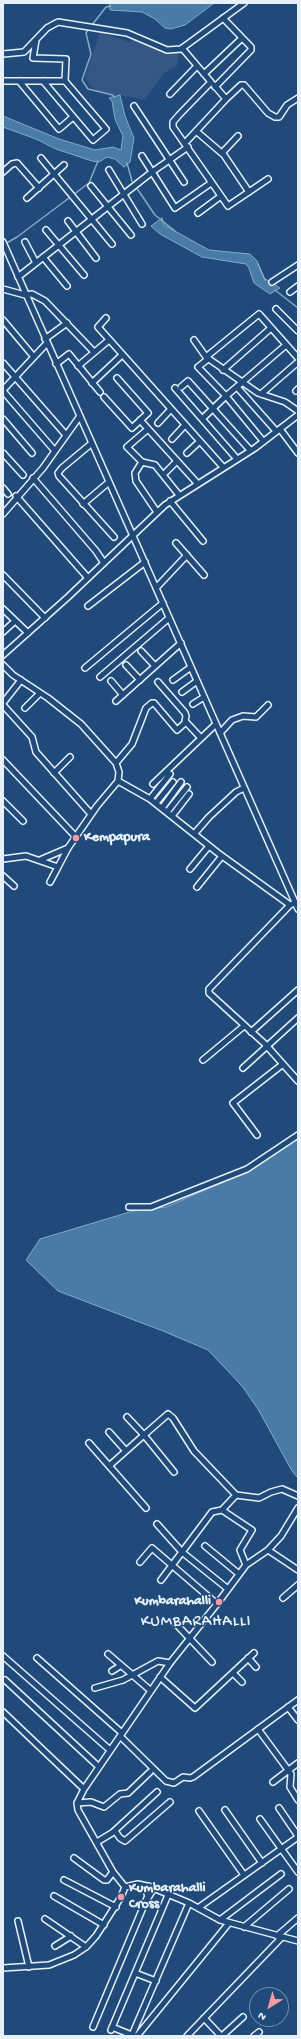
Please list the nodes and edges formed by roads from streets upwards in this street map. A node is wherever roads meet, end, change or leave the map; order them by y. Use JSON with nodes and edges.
{"nodes":[{"id":1,"x":244,"y":3,"type":"edge"},
{"id":2,"x":223,"y":18,"type":"junction"},
{"id":3,"x":242,"y":38,"type":"junction"},
{"id":4,"x":37,"y":39,"type":"junction"},
{"id":5,"x":182,"y":48,"type":"junction"},
{"id":6,"x":3,"y":54,"type":"edge"},
{"id":7,"x":197,"y":66,"type":"junction"},
{"id":8,"x":204,"y":74,"type":"junction"},
{"id":9,"x":3,"y":81,"type":"edge"},
{"id":10,"x":19,"y":81,"type":"junction"},
{"id":11,"x":43,"y":81,"type":"junction"},
{"id":12,"x":65,"y":81,"type":"junction"},
{"id":13,"x":211,"y":82,"type":"junction"},
{"id":14,"x":215,"y":87,"type":"junction"},
{"id":15,"x":170,"y":94,"type":"dead end"},
{"id":16,"x":298,"y":98,"type":"edge"},
{"id":17,"x":226,"y":99,"type":"junction"},
{"id":18,"x":134,"y":106,"type":"dead end"},
{"id":19,"x":73,"y":117,"type":"junction"},
{"id":20,"x":196,"y":131,"type":"junction"},
{"id":21,"x":238,"y":136,"type":"dead end"},
{"id":22,"x":186,"y":145,"type":"junction"},
{"id":23,"x":222,"y":153,"type":"junction"},
{"id":24,"x":142,"y":156,"type":"dead end"},
{"id":25,"x":41,"y":158,"type":"dead end"},
{"id":26,"x":169,"y":160,"type":"junction"},
{"id":27,"x":64,"y":165,"type":"dead end"},
{"id":28,"x":109,"y":170,"type":"dead end"},
{"id":29,"x":3,"y":172,"type":"edge"},
{"id":30,"x":152,"y":172,"type":"junction"},
{"id":31,"x":54,"y":175,"type":"junction"},
{"id":32,"x":268,"y":179,"type":"dead end"},
{"id":33,"x":184,"y":182,"type":"dead end"},
{"id":34,"x":211,"y":183,"type":"junction"},
{"id":35,"x":91,"y":186,"type":"dead end"},
{"id":36,"x":39,"y":188,"type":"junction"},
{"id":37,"x":249,"y":192,"type":"junction"},
{"id":38,"x":124,"y":195,"type":"junction"},
{"id":39,"x":220,"y":196,"type":"junction"},
{"id":40,"x":27,"y":198,"type":"dead end"},
{"id":41,"x":107,"y":206,"type":"junction"},
{"id":42,"x":198,"y":214,"type":"dead end"},
{"id":43,"x":92,"y":219,"type":"junction"},
{"id":44,"x":68,"y":221,"type":"dead end"},
{"id":45,"x":142,"y":224,"type":"dead end"},
{"id":46,"x":46,"y":230,"type":"dead end"},
{"id":47,"x":76,"y":232,"type":"junction"},
{"id":48,"x":131,"y":234,"type":"dead end"},
{"id":49,"x":24,"y":242,"type":"dead end"},
{"id":50,"x":4,"y":244,"type":"edge"},
{"id":51,"x":112,"y":244,"type":"dead end"},
{"id":52,"x":59,"y":245,"type":"junction"},
{"id":53,"x":43,"y":257,"type":"junction"},
{"id":54,"x":96,"y":258,"type":"dead end"},
{"id":55,"x":36,"y":263,"type":"junction"},
{"id":56,"x":298,"y":265,"type":"edge"},
{"id":57,"x":84,"y":275,"type":"dead end"},
{"id":58,"x":18,"y":277,"type":"junction"},
{"id":59,"x":272,"y":282,"type":"dead end"},
{"id":60,"x":67,"y":286,"type":"dead end"},
{"id":61,"x":298,"y":286,"type":"edge"},
{"id":62,"x":3,"y":289,"type":"edge"},
{"id":63,"x":290,"y":292,"type":"dead end"},
{"id":64,"x":25,"y":295,"type":"junction"},
{"id":65,"x":276,"y":309,"type":"dead end"},
{"id":66,"x":106,"y":318,"type":"dead end"},
{"id":67,"x":3,"y":320,"type":"edge"},
{"id":68,"x":67,"y":322,"type":"junction"},
{"id":69,"x":271,"y":328,"type":"junction"},
{"id":70,"x":298,"y":331,"type":"edge"},
{"id":71,"x":109,"y":340,"type":"junction"},
{"id":72,"x":194,"y":340,"type":"dead end"},
{"id":73,"x":46,"y":341,"type":"junction"},
{"id":74,"x":286,"y":345,"type":"junction"},
{"id":75,"x":94,"y":352,"type":"junction"},
{"id":76,"x":122,"y":355,"type":"junction"},
{"id":77,"x":34,"y":357,"type":"junction"},
{"id":78,"x":207,"y":358,"type":"junction"},
{"id":79,"x":298,"y":358,"type":"edge"},
{"id":80,"x":298,"y":362,"type":"edge"},
{"id":81,"x":3,"y":363,"type":"edge"},
{"id":82,"x":56,"y":364,"type":"junction"},
{"id":83,"x":78,"y":366,"type":"junction"},
{"id":84,"x":223,"y":370,"type":"junction"},
{"id":85,"x":16,"y":377,"type":"junction"},
{"id":86,"x":117,"y":378,"type":"dead end"},
{"id":87,"x":92,"y":383,"type":"junction"},
{"id":88,"x":240,"y":385,"type":"junction"},
{"id":89,"x":181,"y":387,"type":"dead end"},
{"id":90,"x":175,"y":388,"type":"dead end"},
{"id":91,"x":3,"y":391,"type":"edge"},
{"id":92,"x":100,"y":392,"type":"dead end"},
{"id":93,"x":261,"y":394,"type":"junction"},
{"id":94,"x":226,"y":396,"type":"junction"},
{"id":95,"x":104,"y":397,"type":"dead end"},
{"id":96,"x":214,"y":408,"type":"junction"},
{"id":97,"x":171,"y":410,"type":"junction"},
{"id":98,"x":298,"y":411,"type":"edge"},
{"id":99,"x":298,"y":415,"type":"edge"},
{"id":100,"x":80,"y":416,"type":"junction"},
{"id":101,"x":3,"y":419,"type":"edge"},
{"id":102,"x":202,"y":419,"type":"junction"},
{"id":103,"x":140,"y":420,"type":"junction"},
{"id":104,"x":158,"y":423,"type":"dead end"},
{"id":105,"x":185,"y":425,"type":"junction"},
{"id":106,"x":148,"y":430,"type":"junction"},
{"id":107,"x":278,"y":430,"type":"junction"},
{"id":108,"x":66,"y":435,"type":"junction"},
{"id":109,"x":172,"y":439,"type":"dead end"},
{"id":110,"x":200,"y":441,"type":"junction"},
{"id":111,"x":263,"y":441,"type":"junction"},
{"id":112,"x":92,"y":443,"type":"junction"},
{"id":113,"x":297,"y":449,"type":"edge"},
{"id":114,"x":250,"y":450,"type":"junction"},
{"id":115,"x":55,"y":451,"type":"junction"},
{"id":116,"x":32,"y":452,"type":"dead end"},
{"id":117,"x":3,"y":453,"type":"edge"},
{"id":118,"x":187,"y":453,"type":"dead end"},
{"id":119,"x":237,"y":459,"type":"junction"},
{"id":120,"x":177,"y":461,"type":"junction"},
{"id":121,"x":142,"y":462,"type":"junction"},
{"id":122,"x":223,"y":467,"type":"junction"},
{"id":123,"x":166,"y":472,"type":"dead end"},
{"id":124,"x":23,"y":475,"type":"dead end"},
{"id":125,"x":33,"y":478,"type":"junction"},
{"id":126,"x":109,"y":482,"type":"junction"},
{"id":127,"x":197,"y":483,"type":"junction"},
{"id":128,"x":3,"y":488,"type":"edge"},
{"id":129,"x":8,"y":494,"type":"dead end"},
{"id":130,"x":179,"y":495,"type":"junction"},
{"id":131,"x":16,"y":496,"type":"junction"},
{"id":132,"x":170,"y":501,"type":"junction"},
{"id":133,"x":83,"y":504,"type":"junction"},
{"id":134,"x":157,"y":512,"type":"junction"},
{"id":135,"x":3,"y":514,"type":"edge"},
{"id":136,"x":132,"y":534,"type":"junction"},
{"id":137,"x":114,"y":537,"type":"dead end"},
{"id":138,"x":203,"y":541,"type":"dead end"},
{"id":139,"x":176,"y":543,"type":"dead end"},
{"id":140,"x":187,"y":555,"type":"junction"},
{"id":141,"x":144,"y":562,"type":"junction"},
{"id":142,"x":104,"y":563,"type":"junction"},
{"id":143,"x":204,"y":575,"type":"dead end"},
{"id":144,"x":3,"y":576,"type":"edge"},
{"id":145,"x":88,"y":578,"type":"junction"},
{"id":146,"x":156,"y":588,"type":"junction"},
{"id":147,"x":163,"y":603,"type":"junction"},
{"id":148,"x":88,"y":606,"type":"dead end"},
{"id":149,"x":3,"y":609,"type":"edge"},
{"id":150,"x":45,"y":618,"type":"junction"},
{"id":151,"x":169,"y":618,"type":"junction"},
{"id":152,"x":15,"y":621,"type":"junction"},
{"id":153,"x":3,"y":632,"type":"edge"},
{"id":154,"x":28,"y":633,"type":"junction"},
{"id":155,"x":181,"y":643,"type":"junction"},
{"id":156,"x":141,"y":651,"type":"dead end"},
{"id":157,"x":3,"y":655,"type":"edge"},
{"id":158,"x":3,"y":665,"type":"edge"},
{"id":159,"x":126,"y":665,"type":"dead end"},
{"id":160,"x":155,"y":666,"type":"junction"},
{"id":161,"x":191,"y":667,"type":"junction"},
{"id":162,"x":85,"y":668,"type":"dead end"},
{"id":163,"x":100,"y":677,"type":"dead end"},
{"id":164,"x":21,"y":680,"type":"junction"},
{"id":165,"x":111,"y":680,"type":"dead end"},
{"id":166,"x":140,"y":680,"type":"junction"},
{"id":167,"x":173,"y":680,"type":"dead end"},
{"id":168,"x":197,"y":681,"type":"junction"},
{"id":169,"x":158,"y":682,"type":"dead end"},
{"id":170,"x":182,"y":692,"type":"dead end"},
{"id":171,"x":40,"y":693,"type":"junction"},
{"id":172,"x":123,"y":695,"type":"junction"},
{"id":173,"x":204,"y":697,"type":"junction"},
{"id":174,"x":116,"y":701,"type":"dead end"},
{"id":175,"x":3,"y":704,"type":"edge"},
{"id":176,"x":193,"y":704,"type":"dead end"},
{"id":177,"x":268,"y":706,"type":"dead end"},
{"id":178,"x":25,"y":708,"type":"dead end"},
{"id":179,"x":186,"y":722,"type":"junction"},
{"id":180,"x":216,"y":724,"type":"junction"},
{"id":181,"x":220,"y":733,"type":"junction"},
{"id":182,"x":201,"y":738,"type":"junction"},
{"id":183,"x":70,"y":757,"type":"dead end"},
{"id":184,"x":3,"y":760,"type":"edge"},
{"id":185,"x":116,"y":763,"type":"junction"},
{"id":186,"x":54,"y":773,"type":"junction"},
{"id":187,"x":170,"y":774,"type":"dead end"},
{"id":188,"x":118,"y":781,"type":"junction"},
{"id":189,"x":173,"y":782,"type":"dead end"},
{"id":190,"x":181,"y":782,"type":"dead end"},
{"id":191,"x":153,"y":784,"type":"dead end"},
{"id":192,"x":187,"y":787,"type":"dead end"},
{"id":193,"x":244,"y":788,"type":"junction"},
{"id":194,"x":189,"y":794,"type":"dead end"},
{"id":195,"x":150,"y":799,"type":"junction"},
{"id":196,"x":3,"y":801,"type":"edge"},
{"id":197,"x":156,"y":803,"type":"junction"},
{"id":198,"x":162,"y":808,"type":"junction"},
{"id":199,"x":91,"y":814,"type":"junction"},
{"id":200,"x":170,"y":814,"type":"junction"},
{"id":201,"x":23,"y":822,"type":"dead end"},
{"id":202,"x":195,"y":833,"type":"junction"},
{"id":203,"x":76,"y":837,"type":"junction"},
{"id":204,"x":209,"y":846,"type":"junction"},
{"id":205,"x":68,"y":848,"type":"junction"},
{"id":206,"x":222,"y":856,"type":"junction"},
{"id":207,"x":3,"y":860,"type":"edge"},
{"id":208,"x":40,"y":860,"type":"junction"},
{"id":209,"x":58,"y":867,"type":"junction"},
{"id":210,"x":190,"y":869,"type":"dead end"},
{"id":211,"x":3,"y":876,"type":"edge"},
{"id":212,"x":50,"y":882,"type":"dead end"},
{"id":213,"x":14,"y":886,"type":"dead end"},
{"id":214,"x":197,"y":887,"type":"dead end"},
{"id":215,"x":295,"y":903,"type":"junction"},
{"id":216,"x":290,"y":905,"type":"junction"},
{"id":217,"x":298,"y":909,"type":"edge"},
{"id":218,"x":298,"y":990,"type":"edge"},
{"id":219,"x":298,"y":1018,"type":"edge"},
{"id":220,"x":244,"y":1026,"type":"junction"},
{"id":221,"x":251,"y":1032,"type":"junction"},
{"id":222,"x":266,"y":1046,"type":"junction"},
{"id":223,"x":203,"y":1060,"type":"dead end"},
{"id":224,"x":283,"y":1064,"type":"junction"},
{"id":225,"x":243,"y":1068,"type":"dead end"},
{"id":226,"x":298,"y":1081,"type":"edge"},
{"id":227,"x":298,"y":1135,"type":"edge"},
{"id":228,"x":257,"y":1136,"type":"dead end"},
{"id":229,"x":129,"y":1207,"type":"dead end"},
{"id":230,"x":127,"y":1417,"type":"dead end"},
{"id":231,"x":109,"y":1432,"type":"dead end"},
{"id":232,"x":144,"y":1435,"type":"junction"},
{"id":233,"x":89,"y":1444,"type":"dead end"},
{"id":234,"x":126,"y":1451,"type":"junction"},
{"id":235,"x":109,"y":1466,"type":"junction"},
{"id":236,"x":174,"y":1472,"type":"dead end"},
{"id":237,"x":236,"y":1495,"type":"junction"},
{"id":238,"x":298,"y":1496,"type":"edge"},
{"id":239,"x":146,"y":1508,"type":"dead end"},
{"id":240,"x":298,"y":1508,"type":"edge"},
{"id":241,"x":222,"y":1510,"type":"junction"},
{"id":242,"x":157,"y":1524,"type":"dead end"},
{"id":243,"x":205,"y":1546,"type":"dead end"},
{"id":244,"x":268,"y":1550,"type":"junction"},
{"id":245,"x":182,"y":1552,"type":"junction"},
{"id":246,"x":140,"y":1562,"type":"dead end"},
{"id":247,"x":246,"y":1565,"type":"junction"},
{"id":248,"x":172,"y":1566,"type":"junction"},
{"id":249,"x":298,"y":1570,"type":"edge"},
{"id":250,"x":239,"y":1574,"type":"junction"},
{"id":251,"x":161,"y":1580,"type":"dead end"},
{"id":252,"x":298,"y":1585,"type":"edge"},
{"id":253,"x":228,"y":1588,"type":"junction"},
{"id":254,"x":283,"y":1598,"type":"dead end"},
{"id":255,"x":217,"y":1604,"type":"junction"},
{"id":256,"x":176,"y":1624,"type":"dead end"},
{"id":257,"x":190,"y":1640,"type":"junction"},
{"id":258,"x":254,"y":1653,"type":"dead end"},
{"id":259,"x":108,"y":1654,"type":"dead end"},
{"id":260,"x":3,"y":1656,"type":"edge"},
{"id":261,"x":37,"y":1658,"type":"dead end"},
{"id":262,"x":248,"y":1658,"type":"junction"},
{"id":263,"x":212,"y":1662,"type":"dead end"},
{"id":264,"x":170,"y":1663,"type":"junction"},
{"id":265,"x":120,"y":1666,"type":"junction"},
{"id":266,"x":256,"y":1667,"type":"dead end"},
{"id":267,"x":112,"y":1671,"type":"dead end"},
{"id":268,"x":233,"y":1673,"type":"junction"},
{"id":269,"x":131,"y":1674,"type":"junction"},
{"id":270,"x":160,"y":1677,"type":"junction"},
{"id":271,"x":5,"y":1680,"type":"dead end"},
{"id":272,"x":242,"y":1682,"type":"dead end"},
{"id":273,"x":95,"y":1688,"type":"dead end"},
{"id":274,"x":150,"y":1690,"type":"junction"},
{"id":275,"x":298,"y":1700,"type":"edge"},
{"id":276,"x":288,"y":1707,"type":"junction"},
{"id":277,"x":3,"y":1712,"type":"edge"},
{"id":278,"x":298,"y":1720,"type":"edge"},
{"id":279,"x":258,"y":1729,"type":"junction"},
{"id":280,"x":121,"y":1735,"type":"junction"},
{"id":281,"x":110,"y":1750,"type":"junction"},
{"id":282,"x":298,"y":1763,"type":"edge"},
{"id":283,"x":99,"y":1767,"type":"junction"},
{"id":284,"x":288,"y":1770,"type":"junction"},
{"id":285,"x":150,"y":1772,"type":"dead end"},
{"id":286,"x":273,"y":1782,"type":"dead end"},
{"id":287,"x":84,"y":1789,"type":"junction"},
{"id":288,"x":157,"y":1792,"type":"dead end"},
{"id":289,"x":298,"y":1800,"type":"edge"},
{"id":290,"x":170,"y":1802,"type":"dead end"},
{"id":291,"x":77,"y":1803,"type":"junction"},
{"id":292,"x":279,"y":1808,"type":"dead end"},
{"id":293,"x":199,"y":1810,"type":"dead end"},
{"id":294,"x":225,"y":1810,"type":"dead end"},
{"id":295,"x":260,"y":1819,"type":"dead end"},
{"id":296,"x":115,"y":1831,"type":"junction"},
{"id":297,"x":298,"y":1837,"type":"edge"},
{"id":298,"x":97,"y":1842,"type":"junction"},
{"id":299,"x":282,"y":1849,"type":"junction"},
{"id":300,"x":74,"y":1858,"type":"dead end"},
{"id":301,"x":262,"y":1863,"type":"junction"},
{"id":302,"x":112,"y":1872,"type":"junction"},
{"id":303,"x":298,"y":1872,"type":"edge"},
{"id":304,"x":281,"y":1874,"type":"dead end"},
{"id":305,"x":244,"y":1875,"type":"junction"},
{"id":306,"x":64,"y":1880,"type":"dead end"},
{"id":307,"x":125,"y":1887,"type":"junction"},
{"id":308,"x":152,"y":1887,"type":"junction"},
{"id":309,"x":289,"y":1889,"type":"dead end"},
{"id":310,"x":168,"y":1895,"type":"junction"},
{"id":311,"x":54,"y":1896,"type":"dead end"},
{"id":312,"x":189,"y":1903,"type":"junction"},
{"id":313,"x":116,"y":1906,"type":"junction"},
{"id":314,"x":198,"y":1908,"type":"junction"},
{"id":315,"x":298,"y":1918,"type":"edge"},
{"id":316,"x":45,"y":1919,"type":"dead end"},
{"id":317,"x":220,"y":1920,"type":"junction"},
{"id":318,"x":18,"y":1921,"type":"dead end"},
{"id":319,"x":229,"y":1922,"type":"junction"},
{"id":320,"x":104,"y":1925,"type":"junction"},
{"id":321,"x":244,"y":1926,"type":"junction"},
{"id":322,"x":71,"y":1936,"type":"junction"},
{"id":323,"x":279,"y":1936,"type":"junction"},
{"id":324,"x":298,"y":1941,"type":"edge"},
{"id":325,"x":55,"y":1946,"type":"dead end"},
{"id":326,"x":86,"y":1946,"type":"junction"},
{"id":327,"x":29,"y":1967,"type":"junction"},
{"id":328,"x":3,"y":1968,"type":"edge"},
{"id":329,"x":135,"y":1973,"type":"junction"},
{"id":330,"x":156,"y":1981,"type":"junction"},
{"id":331,"x":243,"y":2017,"type":"dead end"},
{"id":332,"x":204,"y":2018,"type":"junction"},
{"id":333,"x":93,"y":2027,"type":"dead end"},
{"id":334,"x":259,"y":2032,"type":"dead end"},
{"id":335,"x":134,"y":2036,"type":"edge"},
{"id":336,"x":187,"y":2036,"type":"edge"},
{"id":337,"x":222,"y":2036,"type":"edge"},
{"id":338,"x":254,"y":2036,"type":"edge"}],
"edges":[{"from":1,"to":2,"type":"street"},
{"from":2,"to":3,"type":"street"},
{"from":2,"to":5,"type":"street"},
{"from":3,"to":8,"type":"street"},
{"from":3,"to":14,"type":"street"},
{"from":4,"to":5,"type":"street"},
{"from":4,"to":6,"type":"street"},
{"from":4,"to":12,"type":"street"},
{"from":5,"to":7,"type":"street"},
{"from":7,"to":8,"type":"street"},
{"from":7,"to":15,"type":"street"},
{"from":8,"to":13,"type":"street"},
{"from":9,"to":10,"type":"street"},
{"from":10,"to":11,"type":"street"},
{"from":10,"to":19,"type":"street"},
{"from":11,"to":12,"type":"street"},
{"from":11,"to":19,"type":"street"},
{"from":12,"to":19,"type":"street"},
{"from":13,"to":14,"type":"street"},
{"from":13,"to":22,"type":"street"},
{"from":14,"to":17,"type":"street"},
{"from":16,"to":17,"type":"street"},
{"from":17,"to":20,"type":"street"},
{"from":18,"to":26,"type":"street"},
{"from":20,"to":22,"type":"street"},
{"from":20,"to":23,"type":"street"},
{"from":21,"to":23,"type":"street"},
{"from":22,"to":26,"type":"street"},
{"from":22,"to":34,"type":"street"},
{"from":23,"to":37,"type":"street"},
{"from":24,"to":30,"type":"street"},
{"from":25,"to":31,"type":"street"},
{"from":26,"to":30,"type":"street"},
{"from":26,"to":33,"type":"street"},
{"from":27,"to":31,"type":"street"},
{"from":28,"to":38,"type":"street"},
{"from":29,"to":36,"type":"street"},
{"from":30,"to":34,"type":"street"},
{"from":30,"to":38,"type":"street"},
{"from":31,"to":36,"type":"street"},
{"from":31,"to":43,"type":"street"},
{"from":32,"to":37,"type":"street"},
{"from":34,"to":39,"type":"street"},
{"from":35,"to":41,"type":"street"},
{"from":36,"to":40,"type":"street"},
{"from":37,"to":39,"type":"street"},
{"from":38,"to":41,"type":"street"},
{"from":38,"to":45,"type":"street"},
{"from":39,"to":42,"type":"street"},
{"from":41,"to":43,"type":"street"},
{"from":41,"to":48,"type":"street"},
{"from":43,"to":47,"type":"street"},
{"from":43,"to":51,"type":"street"},
{"from":44,"to":47,"type":"street"},
{"from":46,"to":52,"type":"street"},
{"from":47,"to":52,"type":"street"},
{"from":47,"to":54,"type":"street"},
{"from":49,"to":55,"type":"street"},
{"from":50,"to":58,"type":"street"},
{"from":52,"to":53,"type":"street"},
{"from":52,"to":57,"type":"street"},
{"from":53,"to":55,"type":"street"},
{"from":53,"to":60,"type":"street"},
{"from":55,"to":58,"type":"street"},
{"from":56,"to":59,"type":"street"},
{"from":58,"to":64,"type":"street"},
{"from":61,"to":63,"type":"street"},
{"from":62,"to":64,"type":"street"},
{"from":64,"to":68,"type":"street"},
{"from":64,"to":73,"type":"street"},
{"from":65,"to":70,"type":"street"},
{"from":66,"to":71,"type":"street"},
{"from":67,"to":77,"type":"street"},
{"from":68,"to":73,"type":"street"},
{"from":68,"to":75,"type":"street"},
{"from":69,"to":74,"type":"street"},
{"from":69,"to":78,"type":"street"},
{"from":69,"to":84,"type":"street"},
{"from":71,"to":75,"type":"street"},
{"from":71,"to":76,"type":"street"},
{"from":72,"to":78,"type":"street"},
{"from":73,"to":77,"type":"street"},
{"from":73,"to":82,"type":"street"},
{"from":74,"to":79,"type":"street"},
{"from":74,"to":88,"type":"street"},
{"from":75,"to":83,"type":"street"},
{"from":76,"to":87,"type":"street"},
{"from":76,"to":97,"type":"street"},
{"from":77,"to":85,"type":"street"},
{"from":78,"to":84,"type":"street"},
{"from":78,"to":94,"type":"street"},
{"from":80,"to":93,"type":"street"},
{"from":81,"to":85,"type":"street"},
{"from":82,"to":83,"type":"street"},
{"from":82,"to":100,"type":"street"},
{"from":83,"to":87,"type":"street"},
{"from":84,"to":88,"type":"street"},
{"from":85,"to":91,"type":"street"},
{"from":85,"to":108,"type":"street"},
{"from":86,"to":103,"type":"street"},
{"from":87,"to":92,"type":"street"},
{"from":88,"to":93,"type":"street"},
{"from":88,"to":94,"type":"street"},
{"from":88,"to":107,"type":"street"},
{"from":89,"to":96,"type":"street"},
{"from":90,"to":102,"type":"street"},
{"from":91,"to":115,"type":"street"},
{"from":93,"to":98,"type":"street"},
{"from":94,"to":96,"type":"street"},
{"from":94,"to":111,"type":"street"},
{"from":95,"to":103,"type":"street"},
{"from":96,"to":102,"type":"street"},
{"from":96,"to":114,"type":"street"},
{"from":97,"to":104,"type":"street"},
{"from":97,"to":105,"type":"street"},
{"from":99,"to":107,"type":"street"},
{"from":100,"to":108,"type":"street"},
{"from":100,"to":112,"type":"street"},
{"from":101,"to":116,"type":"street"},
{"from":102,"to":119,"type":"street"},
{"from":103,"to":106,"type":"street"},
{"from":105,"to":109,"type":"street"},
{"from":105,"to":110,"type":"street"},
{"from":106,"to":120,"type":"street"},
{"from":106,"to":121,"type":"street"},
{"from":107,"to":111,"type":"street"},
{"from":107,"to":113,"type":"street"},
{"from":108,"to":115,"type":"street"},
{"from":110,"to":118,"type":"street"},
{"from":110,"to":122,"type":"street"},
{"from":111,"to":114,"type":"street"},
{"from":112,"to":126,"type":"street"},
{"from":112,"to":133,"type":"street"},
{"from":114,"to":119,"type":"street"},
{"from":115,"to":125,"type":"street"},
{"from":117,"to":124,"type":"street"},
{"from":119,"to":122,"type":"street"},
{"from":120,"to":123,"type":"street"},
{"from":120,"to":127,"type":"street"},
{"from":121,"to":130,"type":"street"},
{"from":121,"to":134,"type":"street"},
{"from":122,"to":127,"type":"street"},
{"from":125,"to":131,"type":"street"},
{"from":125,"to":142,"type":"street"},
{"from":126,"to":133,"type":"street"},
{"from":126,"to":136,"type":"street"},
{"from":127,"to":130,"type":"street"},
{"from":128,"to":129,"type":"street"},
{"from":130,"to":132,"type":"street"},
{"from":131,"to":135,"type":"street"},
{"from":131,"to":145,"type":"street"},
{"from":132,"to":134,"type":"street"},
{"from":132,"to":138,"type":"street"},
{"from":133,"to":137,"type":"street"},
{"from":134,"to":136,"type":"street"},
{"from":136,"to":141,"type":"street"},
{"from":136,"to":142,"type":"street"},
{"from":139,"to":140,"type":"street"},
{"from":140,"to":143,"type":"street"},
{"from":140,"to":146,"type":"street"},
{"from":141,"to":146,"type":"street"},
{"from":141,"to":148,"type":"street"},
{"from":142,"to":145,"type":"street"},
{"from":144,"to":150,"type":"street"},
{"from":145,"to":150,"type":"street"},
{"from":146,"to":147,"type":"street"},
{"from":147,"to":151,"type":"street"},
{"from":147,"to":162,"type":"street"},
{"from":149,"to":152,"type":"street"},
{"from":150,"to":154,"type":"street"},
{"from":151,"to":155,"type":"street"},
{"from":151,"to":163,"type":"street"},
{"from":152,"to":153,"type":"street"},
{"from":152,"to":154,"type":"street"},
{"from":154,"to":157,"type":"street"},
{"from":155,"to":160,"type":"street"},
{"from":155,"to":161,"type":"street"},
{"from":156,"to":160,"type":"street"},
{"from":158,"to":164,"type":"street"},
{"from":159,"to":166,"type":"street"},
{"from":160,"to":166,"type":"street"},
{"from":161,"to":167,"type":"street"},
{"from":161,"to":168,"type":"street"},
{"from":164,"to":171,"type":"street"},
{"from":164,"to":175,"type":"street"},
{"from":165,"to":172,"type":"street"},
{"from":166,"to":172,"type":"street"},
{"from":168,"to":170,"type":"street"},
{"from":168,"to":173,"type":"street"},
{"from":169,"to":179,"type":"street"},
{"from":171,"to":178,"type":"street"},
{"from":171,"to":185,"type":"street"},
{"from":172,"to":174,"type":"street"},
{"from":173,"to":176,"type":"street"},
{"from":173,"to":180,"type":"street"},
{"from":175,"to":186,"type":"street"},
{"from":177,"to":181,"type":"street"},
{"from":179,"to":182,"type":"street"},
{"from":179,"to":185,"type":"street"},
{"from":180,"to":181,"type":"street"},
{"from":180,"to":182,"type":"street"},
{"from":181,"to":193,"type":"street"},
{"from":182,"to":191,"type":"street"},
{"from":183,"to":186,"type":"street"},
{"from":184,"to":203,"type":"street"},
{"from":185,"to":188,"type":"street"},
{"from":186,"to":199,"type":"street"},
{"from":187,"to":195,"type":"street"},
{"from":188,"to":195,"type":"street"},
{"from":188,"to":199,"type":"street"},
{"from":189,"to":197,"type":"street"},
{"from":190,"to":198,"type":"street"},
{"from":192,"to":200,"type":"street"},
{"from":193,"to":202,"type":"street"},
{"from":193,"to":215,"type":"street"},
{"from":194,"to":200,"type":"street"},
{"from":195,"to":197,"type":"street"},
{"from":196,"to":201,"type":"street"},
{"from":197,"to":198,"type":"street"},
{"from":198,"to":200,"type":"street"},
{"from":199,"to":203,"type":"street"},
{"from":200,"to":202,"type":"street"},
{"from":202,"to":204,"type":"street"},
{"from":203,"to":205,"type":"street"},
{"from":204,"to":206,"type":"street"},
{"from":204,"to":210,"type":"street"},
{"from":205,"to":208,"type":"street"},
{"from":205,"to":209,"type":"street"},
{"from":206,"to":214,"type":"street"},
{"from":206,"to":216,"type":"street"},
{"from":207,"to":208,"type":"street"},
{"from":208,"to":209,"type":"street"},
{"from":209,"to":212,"type":"street"},
{"from":211,"to":213,"type":"street"},
{"from":215,"to":216,"type":"street"},
{"from":215,"to":217,"type":"street"},
{"from":216,"to":220,"type":"street"},
{"from":218,"to":221,"type":"street"},
{"from":219,"to":222,"type":"street"},
{"from":220,"to":221,"type":"street"},
{"from":220,"to":223,"type":"street"},
{"from":221,"to":222,"type":"street"},
{"from":222,"to":224,"type":"street"},
{"from":222,"to":225,"type":"street"},
{"from":224,"to":226,"type":"street"},
{"from":224,"to":228,"type":"street"},
{"from":227,"to":229,"type":"street"},
{"from":230,"to":232,"type":"street"},
{"from":231,"to":234,"type":"street"},
{"from":232,"to":234,"type":"street"},
{"from":232,"to":236,"type":"street"},
{"from":232,"to":237,"type":"street"},
{"from":233,"to":235,"type":"street"},
{"from":234,"to":235,"type":"street"},
{"from":235,"to":239,"type":"street"},
{"from":237,"to":238,"type":"street"},
{"from":237,"to":241,"type":"street"},
{"from":240,"to":244,"type":"street"},
{"from":241,"to":245,"type":"street"},
{"from":241,"to":247,"type":"street"},
{"from":242,"to":245,"type":"street"},
{"from":243,"to":250,"type":"street"},
{"from":244,"to":247,"type":"street"},
{"from":244,"to":249,"type":"street"},
{"from":245,"to":248,"type":"street"},
{"from":245,"to":253,"type":"street"},
{"from":246,"to":248,"type":"street"},
{"from":247,"to":250,"type":"street"},
{"from":248,"to":251,"type":"street"},
{"from":248,"to":255,"type":"street"},
{"from":250,"to":253,"type":"street"},
{"from":252,"to":254,"type":"street"},
{"from":253,"to":255,"type":"street"},
{"from":255,"to":257,"type":"street"},
{"from":256,"to":257,"type":"street"},
{"from":257,"to":263,"type":"street"},
{"from":257,"to":264,"type":"street"},
{"from":258,"to":262,"type":"street"},
{"from":259,"to":265,"type":"street"},
{"from":260,"to":281,"type":"street"},
{"from":261,"to":280,"type":"street"},
{"from":262,"to":266,"type":"street"},
{"from":262,"to":268,"type":"street"},
{"from":264,"to":269,"type":"street"},
{"from":264,"to":270,"type":"street"},
{"from":265,"to":267,"type":"street"},
{"from":265,"to":269,"type":"street"},
{"from":268,"to":270,"type":"street"},
{"from":268,"to":272,"type":"street"},
{"from":269,"to":273,"type":"street"},
{"from":269,"to":274,"type":"street"},
{"from":270,"to":274,"type":"street"},
{"from":271,"to":283,"type":"street"},
{"from":274,"to":280,"type":"street"},
{"from":275,"to":276,"type":"street"},
{"from":276,"to":278,"type":"street"},
{"from":276,"to":279,"type":"street"},
{"from":277,"to":287,"type":"street"},
{"from":279,"to":280,"type":"street"},
{"from":279,"to":284,"type":"street"},
{"from":280,"to":281,"type":"street"},
{"from":281,"to":283,"type":"street"},
{"from":282,"to":284,"type":"street"},
{"from":283,"to":287,"type":"street"},
{"from":284,"to":286,"type":"street"},
{"from":284,"to":289,"type":"street"},
{"from":285,"to":291,"type":"street"},
{"from":287,"to":291,"type":"street"},
{"from":288,"to":296,"type":"street"},
{"from":290,"to":296,"type":"street"},
{"from":291,"to":298,"type":"street"},
{"from":292,"to":297,"type":"street"},
{"from":293,"to":305,"type":"street"},
{"from":294,"to":301,"type":"street"},
{"from":295,"to":299,"type":"street"},
{"from":296,"to":298,"type":"street"},
{"from":297,"to":299,"type":"street"},
{"from":298,"to":302,"type":"street"},
{"from":299,"to":301,"type":"street"},
{"from":299,"to":303,"type":"street"},
{"from":300,"to":302,"type":"street"},
{"from":301,"to":305,"type":"street"},
{"from":302,"to":307,"type":"street"},
{"from":304,"to":317,"type":"street"},
{"from":305,"to":314,"type":"street"},
{"from":306,"to":313,"type":"street"},
{"from":307,"to":308,"type":"street"},
{"from":307,"to":313,"type":"street"},
{"from":308,"to":310,"type":"street"},
{"from":308,"to":333,"type":"street"},
{"from":309,"to":321,"type":"street"},
{"from":310,"to":312,"type":"street"},
{"from":310,"to":329,"type":"street"},
{"from":311,"to":320,"type":"street"},
{"from":312,"to":314,"type":"street"},
{"from":312,"to":330,"type":"street"},
{"from":313,"to":320,"type":"street"},
{"from":314,"to":317,"type":"street"},
{"from":315,"to":323,"type":"street"},
{"from":316,"to":322,"type":"street"},
{"from":317,"to":319,"type":"street"},
{"from":318,"to":327,"type":"street"},
{"from":319,"to":321,"type":"street"},
{"from":319,"to":335,"type":"street"},
{"from":320,"to":326,"type":"street"},
{"from":321,"to":323,"type":"street"},
{"from":322,"to":325,"type":"street"},
{"from":322,"to":326,"type":"street"},
{"from":323,"to":324,"type":"street"},
{"from":323,"to":332,"type":"street"},
{"from":326,"to":327,"type":"street"},
{"from":327,"to":328,"type":"street"},
{"from":329,"to":330,"type":"street"},
{"from":329,"to":335,"type":"street"},
{"from":330,"to":335,"type":"street"},
{"from":331,"to":337,"type":"street"},
{"from":332,"to":336,"type":"street"},
{"from":332,"to":337,"type":"street"},
{"from":334,"to":338,"type":"street"}]}
